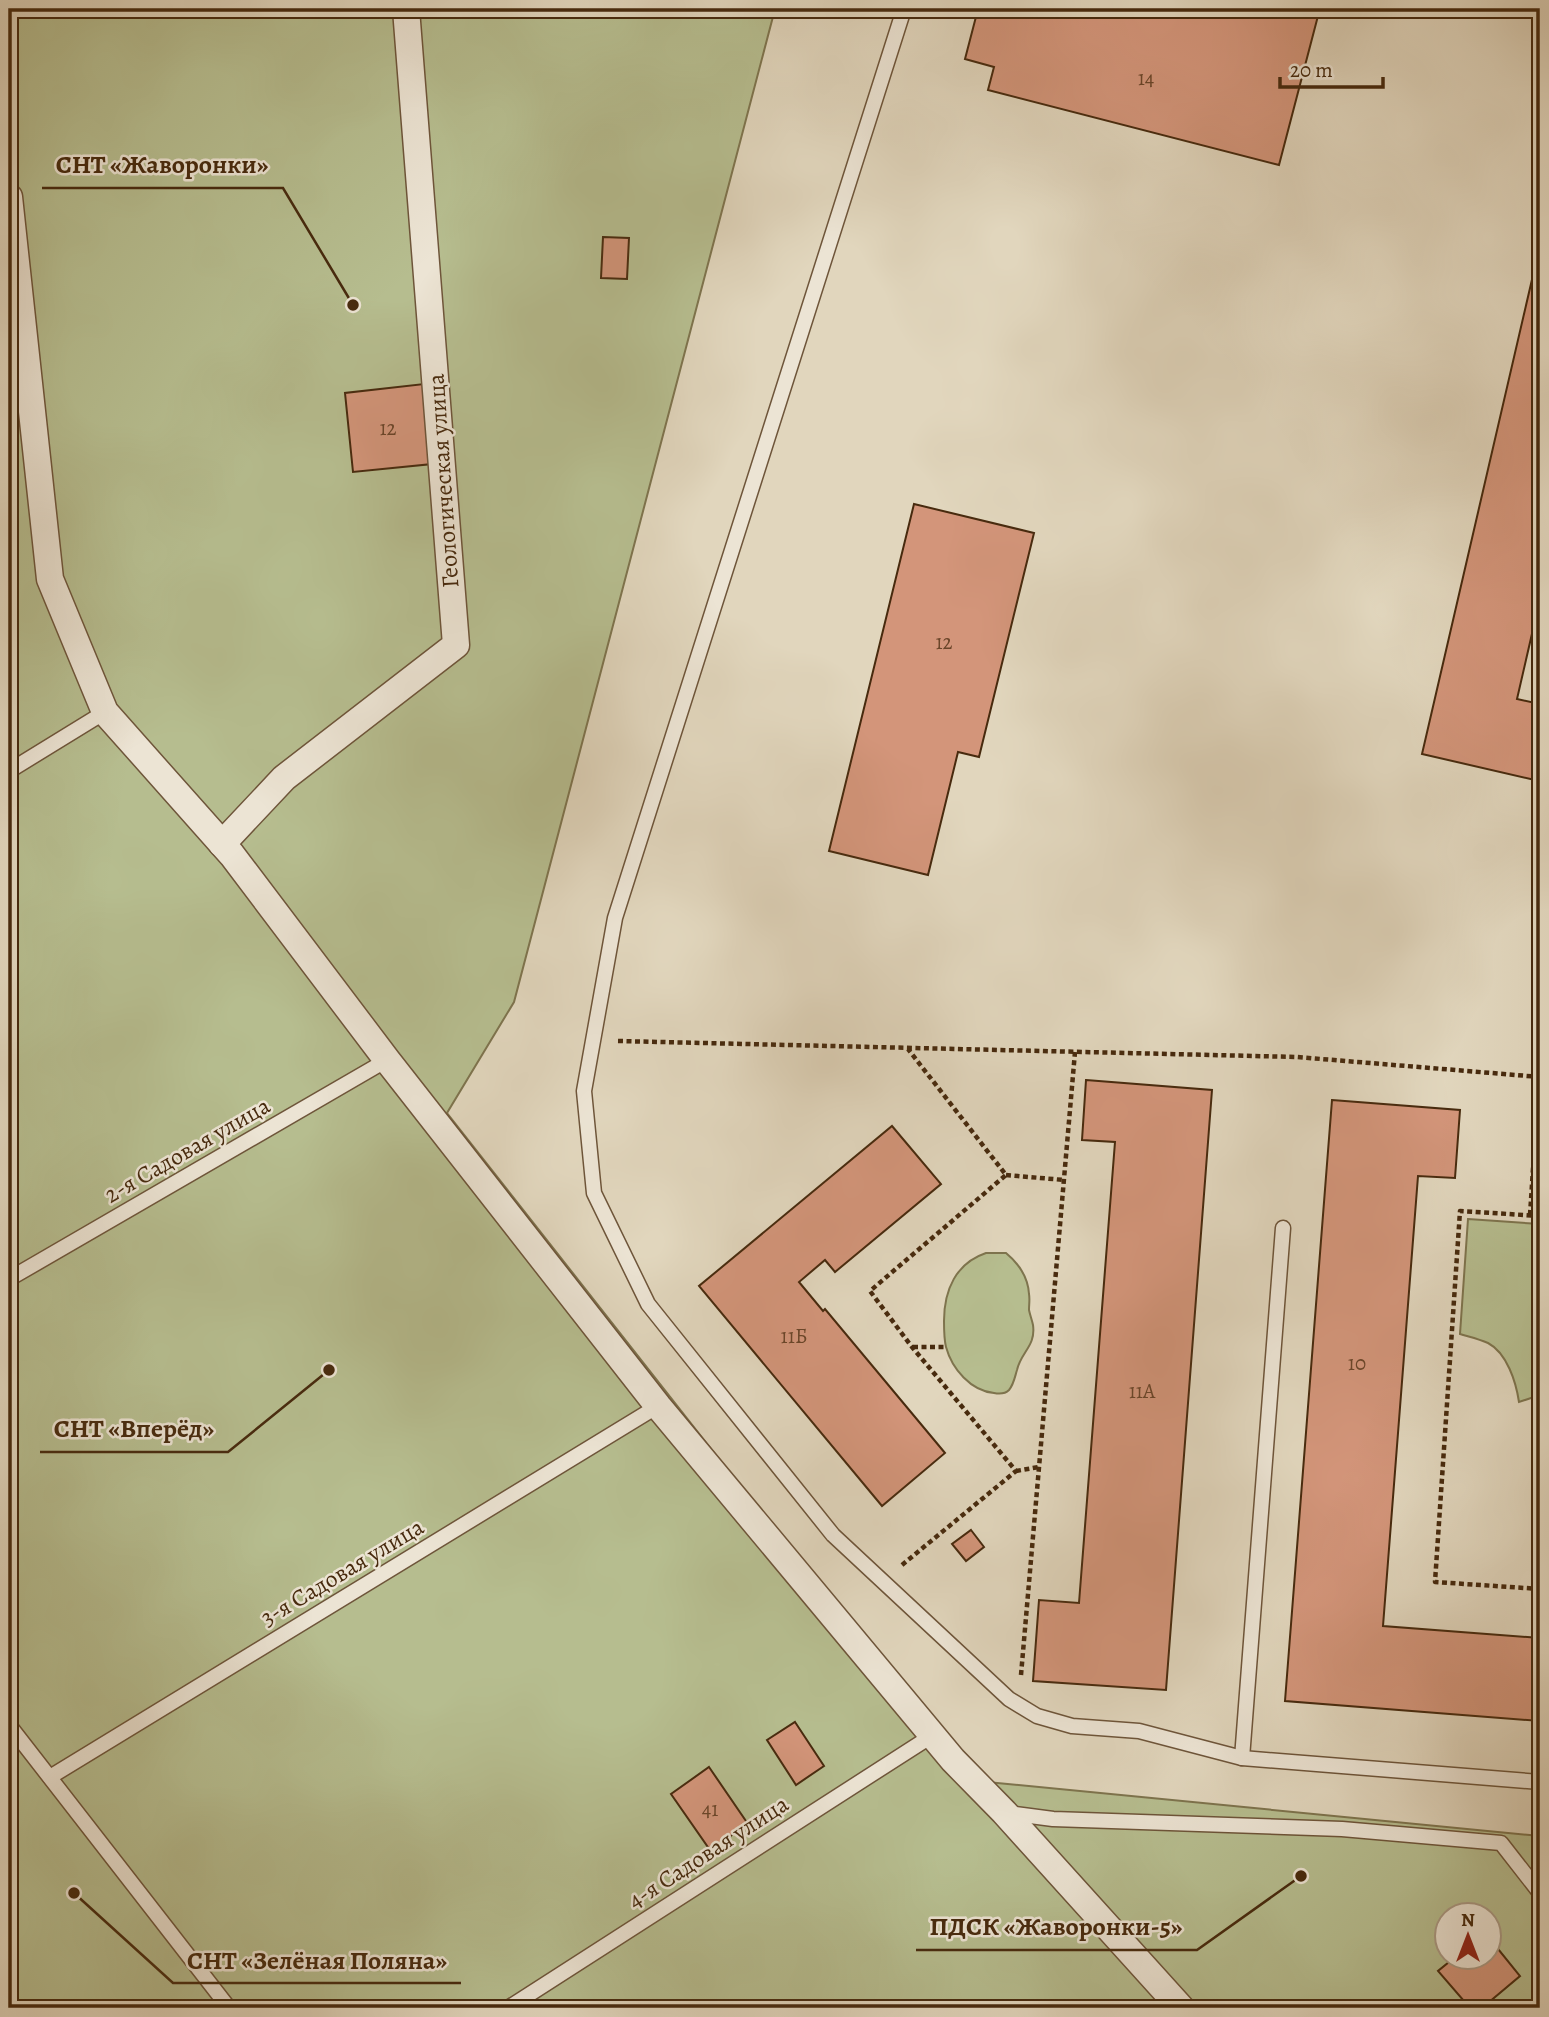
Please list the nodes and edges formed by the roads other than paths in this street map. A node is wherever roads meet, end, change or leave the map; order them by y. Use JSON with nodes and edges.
{"nodes":[{"id":1,"x":407,"y":9,"type":"edge"},
{"id":2,"x":904,"y":9,"type":"edge"},
{"id":3,"x":9,"y":197,"type":"edge"},
{"id":4,"x":105,"y":712,"type":"junction"},
{"id":5,"x":9,"y":771,"type":"edge"},
{"id":6,"x":222,"y":844,"type":"junction"},
{"id":7,"x":387,"y":1060,"type":"junction"},
{"id":8,"x":1283,"y":1228,"type":"dead end"},
{"id":9,"x":9,"y":1279,"type":"edge"},
{"id":10,"x":658,"y":1406,"type":"junction"},
{"id":11,"x":9,"y":1725,"type":"edge"},
{"id":12,"x":933,"y":1735,"type":"junction"},
{"id":13,"x":1242,"y":1758,"type":"junction"},
{"id":14,"x":51,"y":1777,"type":"junction"},
{"id":15,"x":1540,"y":1782,"type":"edge"},
{"id":16,"x":1004,"y":1812,"type":"junction"},
{"id":17,"x":1540,"y":1893,"type":"edge"},
{"id":18,"x":229,"y":2008,"type":"edge"},
{"id":19,"x":508,"y":2008,"type":"edge"},
{"id":20,"x":1181,"y":2008,"type":"edge"}],
"edges":[{"from":1,"to":6,"type":"street","name":"Геологическая улица"},
{"from":2,"to":13,"type":"lane"},
{"from":3,"to":4,"type":"street"},
{"from":4,"to":5,"type":"lane"},
{"from":4,"to":6,"type":"street"},
{"from":6,"to":7,"type":"street"},
{"from":7,"to":9,"type":"lane","name":"2-я Садовая улица"},
{"from":7,"to":10,"type":"street"},
{"from":8,"to":13,"type":"lane"},
{"from":10,"to":12,"type":"street"},
{"from":10,"to":14,"type":"lane","name":"3-я Садовая улица"},
{"from":11,"to":14,"type":"lane"},
{"from":12,"to":16,"type":"street"},
{"from":12,"to":19,"type":"lane","name":"4-я Садовая улица"},
{"from":13,"to":15,"type":"lane"},
{"from":14,"to":18,"type":"lane"},
{"from":16,"to":17,"type":"lane"},
{"from":16,"to":20,"type":"street"}]}
